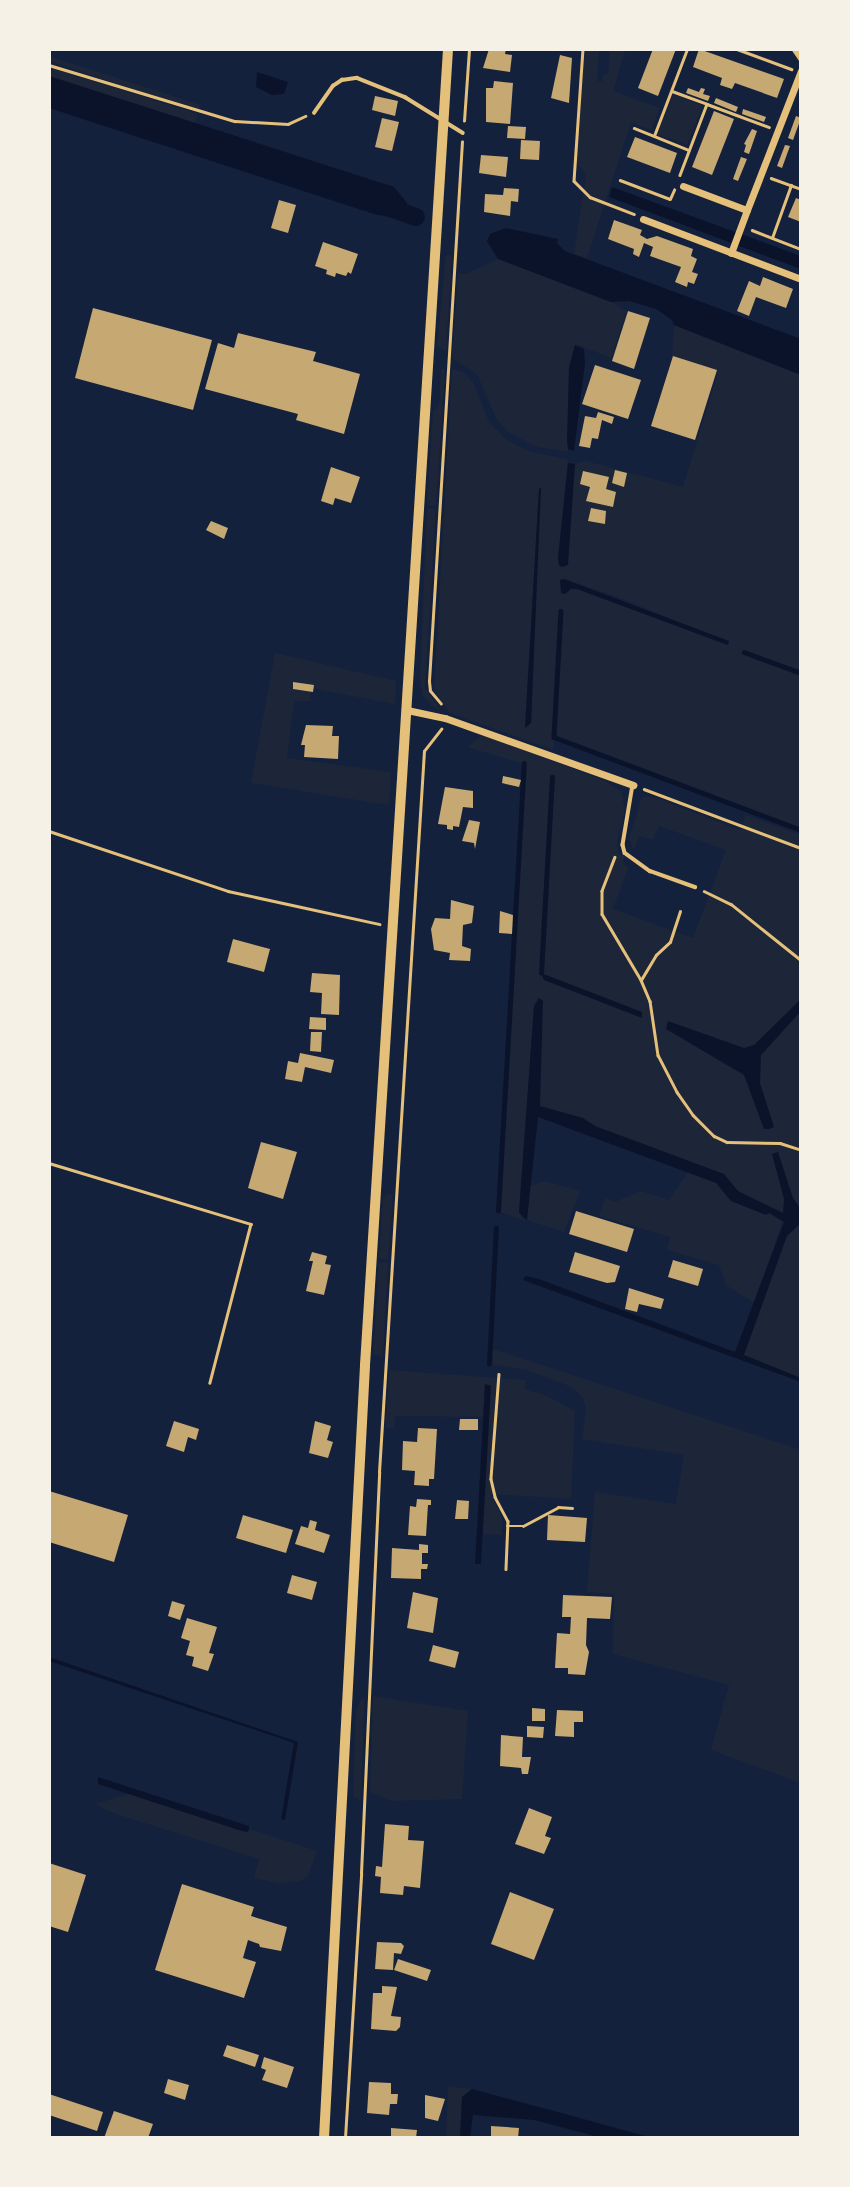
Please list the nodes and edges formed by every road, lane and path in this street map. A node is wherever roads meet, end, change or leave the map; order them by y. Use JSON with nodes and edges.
{"nodes":[{"id":1,"x":448,"y":49,"type":"edge"},
{"id":2,"x":469,"y":49,"type":"edge"},
{"id":3,"x":583,"y":49,"type":"edge"},
{"id":4,"x":687,"y":49,"type":"edge"},
{"id":5,"x":737,"y":49,"type":"edge"},
{"id":6,"x":795,"y":49,"type":"edge"},
{"id":7,"x":801,"y":58,"type":"edge"},
{"id":8,"x":49,"y":65,"type":"edge"},
{"id":9,"x":801,"y":72,"type":"edge"},
{"id":10,"x":672,"y":91,"type":"junction"},
{"id":11,"x":707,"y":104,"type":"junction"},
{"id":12,"x":314,"y":113,"type":"joint"},
{"id":13,"x":443,"y":123,"type":"junction"},
{"id":14,"x":634,"y":128,"type":"dead end"},
{"id":15,"x":778,"y":131,"type":"junction"},
{"id":16,"x":463,"y":134,"type":"junction"},
{"id":17,"x":654,"y":136,"type":"junction"},
{"id":18,"x":689,"y":150,"type":"junction"},
{"id":19,"x":762,"y":174,"type":"junction"},
{"id":20,"x":620,"y":180,"type":"dead end"},
{"id":21,"x":680,"y":185,"type":"junction"},
{"id":22,"x":791,"y":185,"type":"junction"},
{"id":23,"x":801,"y":189,"type":"edge"},
{"id":24,"x":747,"y":211,"type":"junction"},
{"id":25,"x":643,"y":219,"type":"joint"},
{"id":26,"x":740,"y":228,"type":"junction"},
{"id":27,"x":772,"y":238,"type":"junction"},
{"id":28,"x":732,"y":249,"type":"junction"},
{"id":29,"x":801,"y":249,"type":"edge"},
{"id":30,"x":801,"y":279,"type":"edge"},
{"id":31,"x":407,"y":710,"type":"junction"},
{"id":32,"x":445,"y":718,"type":"junction"},
{"id":33,"x":633,"y":785,"type":"junction"},
{"id":34,"x":49,"y":831,"type":"edge"},
{"id":35,"x":623,"y":845,"type":"junction"},
{"id":36,"x":801,"y":848,"type":"edge"},
{"id":37,"x":695,"y":887,"type":"joint"},
{"id":38,"x":680,"y":912,"type":"dead end"},
{"id":39,"x":392,"y":926,"type":"junction"},
{"id":40,"x":801,"y":960,"type":"edge"},
{"id":41,"x":641,"y":980,"type":"junction"},
{"id":42,"x":801,"y":1150,"type":"edge"},
{"id":43,"x":49,"y":1163,"type":"edge"},
{"id":44,"x":499,"y":1374,"type":"dead end"},
{"id":45,"x":210,"y":1383,"type":"dead end"},
{"id":46,"x":572,"y":1508,"type":"dead end"},
{"id":47,"x":507,"y":1526,"type":"junction"},
{"id":48,"x":506,"y":1569,"type":"dead end"},
{"id":49,"x":324,"y":2138,"type":"edge"},
{"id":50,"x":345,"y":2138,"type":"edge"}],
"edges":[{"from":1,"to":13,"type":"main road"},
{"from":2,"to":16,"type":"path"},
{"from":3,"to":25,"type":"path"},
{"from":4,"to":10,"type":"path"},
{"from":5,"to":9,"type":"path"},
{"from":6,"to":7,"type":"street"},
{"from":8,"to":12,"type":"path"},
{"from":9,"to":15,"type":"street"},
{"from":10,"to":11,"type":"path"},
{"from":10,"to":17,"type":"path"},
{"from":11,"to":15,"type":"path"},
{"from":11,"to":18,"type":"path"},
{"from":12,"to":13,"type":"lane"},
{"from":13,"to":16,"type":"lane"},
{"from":13,"to":31,"type":"main road"},
{"from":14,"to":17,"type":"path"},
{"from":15,"to":19,"type":"street"},
{"from":16,"to":32,"type":"path"},
{"from":17,"to":18,"type":"path"},
{"from":18,"to":21,"type":"path"},
{"from":19,"to":22,"type":"path"},
{"from":19,"to":24,"type":"street"},
{"from":20,"to":21,"type":"path"},
{"from":21,"to":24,"type":"street"},
{"from":22,"to":23,"type":"path"},
{"from":22,"to":27,"type":"path"},
{"from":24,"to":26,"type":"street"},
{"from":25,"to":28,"type":"street"},
{"from":26,"to":27,"type":"path"},
{"from":26,"to":28,"type":"street"},
{"from":27,"to":29,"type":"path"},
{"from":28,"to":30,"type":"street"},
{"from":31,"to":32,"type":"street"},
{"from":31,"to":39,"type":"main road"},
{"from":32,"to":33,"type":"street"},
{"from":32,"to":50,"type":"path"},
{"from":33,"to":35,"type":"lane"},
{"from":33,"to":36,"type":"path"},
{"from":34,"to":39,"type":"path"},
{"from":35,"to":37,"type":"lane"},
{"from":35,"to":41,"type":"path"},
{"from":37,"to":40,"type":"path"},
{"from":38,"to":41,"type":"path"},
{"from":39,"to":49,"type":"main road"},
{"from":41,"to":42,"type":"path"},
{"from":43,"to":45,"type":"path"},
{"from":44,"to":47,"type":"path"},
{"from":46,"to":47,"type":"path"},
{"from":47,"to":48,"type":"path"}]}
